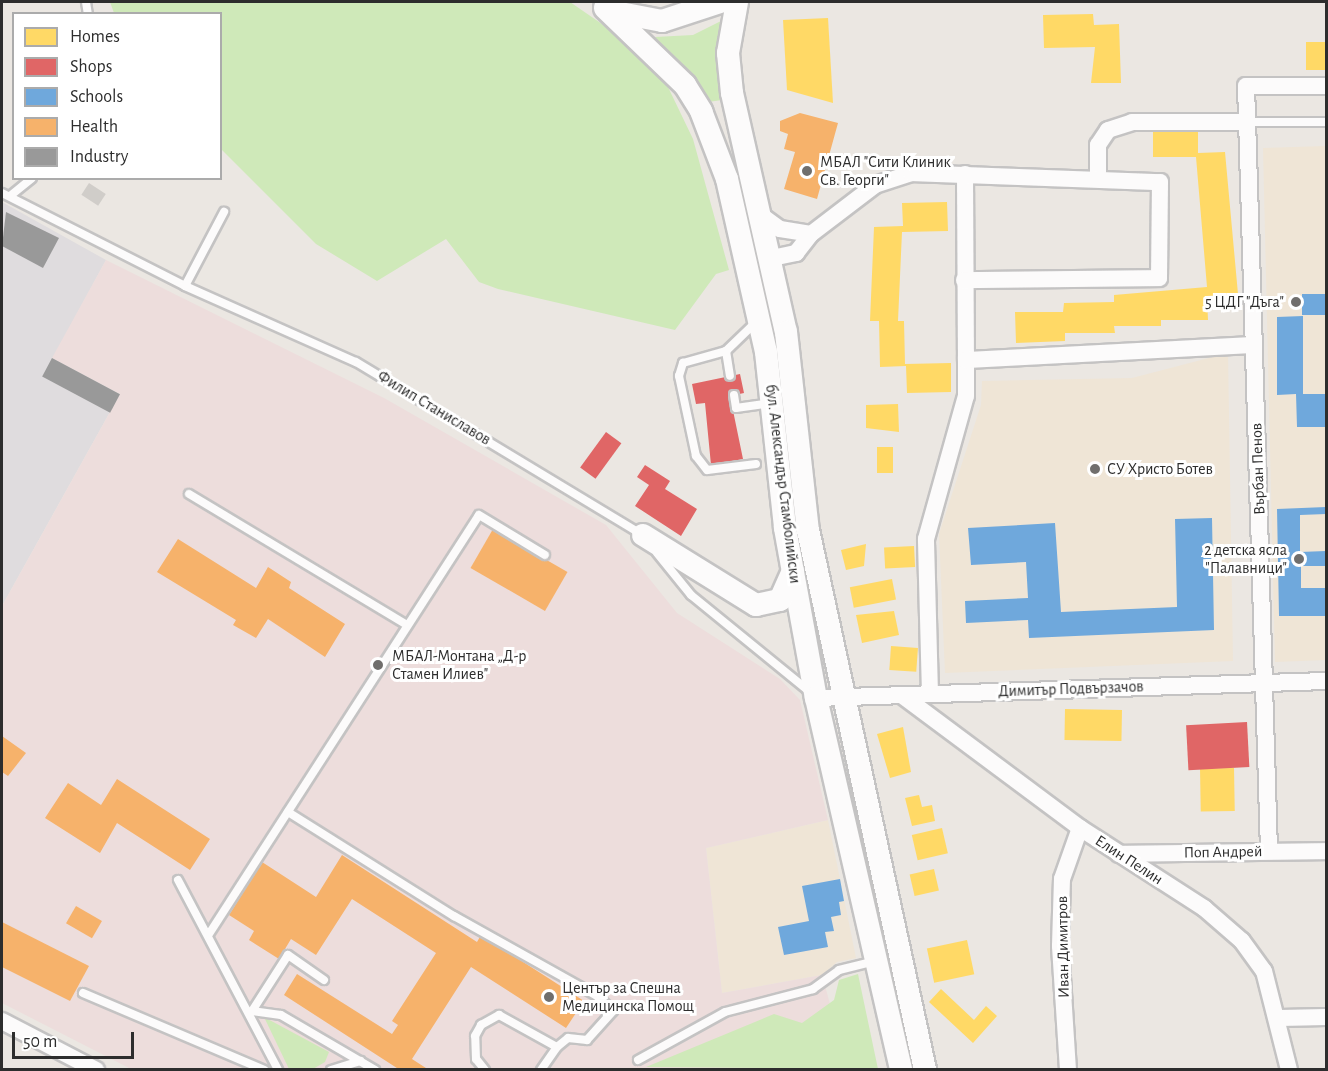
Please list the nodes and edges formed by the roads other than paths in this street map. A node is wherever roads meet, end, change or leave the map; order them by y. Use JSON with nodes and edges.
{"nodes":[{"id":1,"x":720,"y":2,"type":"edge"},
{"id":2,"x":737,"y":2,"type":"edge"},
{"id":3,"x":600,"y":5,"type":"edge"},
{"id":4,"x":1326,"y":86,"type":"edge"},
{"id":5,"x":1247,"y":122,"type":"junction"},
{"id":6,"x":1326,"y":122,"type":"edge"},
{"id":7,"x":965,"y":174,"type":"junction"},
{"id":8,"x":1098,"y":178,"type":"junction"},
{"id":9,"x":727,"y":179,"type":"junction"},
{"id":10,"x":29,"y":180,"type":"edge"},
{"id":11,"x":6,"y":195,"type":"edge"},
{"id":12,"x":224,"y":213,"type":"dead end"},
{"id":13,"x":762,"y":216,"type":"junction"},
{"id":14,"x":811,"y":234,"type":"junction"},
{"id":15,"x":772,"y":258,"type":"junction"},
{"id":16,"x":964,"y":279,"type":"junction"},
{"id":17,"x":185,"y":286,"type":"junction"},
{"id":18,"x":759,"y":319,"type":"junction"},
{"id":19,"x":1254,"y":345,"type":"junction"},
{"id":20,"x":726,"y":351,"type":"junction"},
{"id":21,"x":966,"y":360,"type":"junction"},
{"id":22,"x":730,"y":376,"type":"dead end"},
{"id":23,"x":734,"y":395,"type":"dead end"},
{"id":24,"x":786,"y":401,"type":"junction"},
{"id":25,"x":756,"y":464,"type":"dead end"},
{"id":26,"x":189,"y":494,"type":"dead end"},
{"id":27,"x":643,"y":535,"type":"junction"},
{"id":28,"x":546,"y":555,"type":"dead end"},
{"id":29,"x":793,"y":571,"type":"junction"},
{"id":30,"x":407,"y":625,"type":"junction"},
{"id":31,"x":1326,"y":681,"type":"edge"},
{"id":32,"x":1264,"y":683,"type":"junction"},
{"id":33,"x":930,"y":694,"type":"junction"},
{"id":34,"x":903,"y":696,"type":"junction"},
{"id":35,"x":816,"y":698,"type":"junction"},
{"id":36,"x":842,"y":699,"type":"junction"},
{"id":37,"x":288,"y":812,"type":"junction"},
{"id":38,"x":1080,"y":828,"type":"junction"},
{"id":39,"x":1326,"y":850,"type":"edge"},
{"id":40,"x":1269,"y":851,"type":"junction"},
{"id":41,"x":1119,"y":854,"type":"junction"},
{"id":42,"x":178,"y":880,"type":"dead end"},
{"id":43,"x":209,"y":934,"type":"junction"},
{"id":44,"x":877,"y":961,"type":"junction"},
{"id":45,"x":324,"y":980,"type":"dead end"},
{"id":46,"x":83,"y":993,"type":"dead end"},
{"id":47,"x":252,"y":1011,"type":"junction"},
{"id":48,"x":1326,"y":1017,"type":"edge"},
{"id":49,"x":1280,"y":1018,"type":"junction"},
{"id":50,"x":2,"y":1021,"type":"edge"},
{"id":51,"x":557,"y":1047,"type":"junction"},
{"id":52,"x":638,"y":1060,"type":"dead end"},
{"id":53,"x":361,"y":1061,"type":"junction"},
{"id":54,"x":96,"y":1070,"type":"edge"},
{"id":55,"x":264,"y":1070,"type":"edge"},
{"id":56,"x":278,"y":1070,"type":"edge"},
{"id":57,"x":331,"y":1070,"type":"edge"},
{"id":58,"x":375,"y":1070,"type":"edge"},
{"id":59,"x":485,"y":1070,"type":"edge"},
{"id":60,"x":541,"y":1070,"type":"edge"},
{"id":61,"x":901,"y":1070,"type":"edge"},
{"id":62,"x":925,"y":1070,"type":"edge"},
{"id":63,"x":1068,"y":1070,"type":"edge"},
{"id":64,"x":1289,"y":1070,"type":"edge"}],
"edges":[{"from":1,"to":3,"type":"main road"},
{"from":2,"to":13,"type":"main road","name":"бул. Александър Стамболийски"},
{"from":3,"to":9,"type":"main road","name":"бул. Александър Стамболийски"},
{"from":4,"to":5,"type":"street","name":"Върбан Пенов"},
{"from":5,"to":6,"type":"lane"},
{"from":5,"to":8,"type":"street"},
{"from":5,"to":19,"type":"street","name":"Върбан Пенов"},
{"from":7,"to":8,"type":"street"},
{"from":7,"to":14,"type":"street"},
{"from":7,"to":16,"type":"street"},
{"from":8,"to":16,"type":"street"},
{"from":9,"to":15,"type":"main road"},
{"from":9,"to":18,"type":"main road","name":"бул. Александър Стамболийски"},
{"from":10,"to":11,"type":"lane"},
{"from":11,"to":17,"type":"lane","name":"Филип Станиславов"},
{"from":12,"to":17,"type":"lane"},
{"from":13,"to":14,"type":"street"},
{"from":13,"to":15,"type":"main road","name":"бул. Александър Стамболийски"},
{"from":14,"to":15,"type":"street"},
{"from":15,"to":24,"type":"main road","name":"бул. Александър Стамболийски"},
{"from":16,"to":21,"type":"street"},
{"from":17,"to":27,"type":"lane","name":"Филип Станиславов"},
{"from":18,"to":20,"type":"lane"},
{"from":18,"to":24,"type":"main road","name":"бул. Александър Стамболийски"},
{"from":19,"to":21,"type":"street"},
{"from":19,"to":32,"type":"street","name":"Върбан Пенов"},
{"from":20,"to":22,"type":"lane"},
{"from":20,"to":25,"type":"lane"},
{"from":21,"to":33,"type":"street"},
{"from":23,"to":24,"type":"lane"},
{"from":24,"to":29,"type":"main road","name":"бул. Александър Стамболийски"},
{"from":24,"to":36,"type":"main road","name":"бул. Александър Стамболийски"},
{"from":26,"to":30,"type":"lane"},
{"from":27,"to":29,"type":"main road"},
{"from":27,"to":35,"type":"lane","name":"Филип Станиславов"},
{"from":28,"to":30,"type":"lane"},
{"from":29,"to":35,"type":"main road","name":"бул. Александър Стамболийски"},
{"from":30,"to":37,"type":"lane"},
{"from":31,"to":32,"type":"street","name":"Димитър Подвързачов"},
{"from":32,"to":33,"type":"street","name":"Димитър Подвързачов"},
{"from":32,"to":40,"type":"street","name":"Върбан Пенов"},
{"from":33,"to":34,"type":"street","name":"Димитър Подвързачов"},
{"from":34,"to":36,"type":"street","name":"Димитър Подвързачов"},
{"from":34,"to":38,"type":"street","name":"Елин Пелин"},
{"from":35,"to":36,"type":"street","name":"Димитър Подвързачов"},
{"from":35,"to":44,"type":"main road","name":"бул. Александър Стамболийски"},
{"from":36,"to":62,"type":"main road","name":"бул. Александър Стамболийски"},
{"from":37,"to":43,"type":"lane"},
{"from":37,"to":51,"type":"lane"},
{"from":38,"to":41,"type":"street","name":"Елин Пелин"},
{"from":38,"to":63,"type":"street","name":"Иван Димитров"},
{"from":39,"to":40,"type":"street","name":"Поп Андрей"},
{"from":40,"to":41,"type":"street","name":"Поп Андрей"},
{"from":41,"to":49,"type":"street","name":"Елин Пелин"},
{"from":42,"to":43,"type":"lane"},
{"from":43,"to":47,"type":"lane"},
{"from":44,"to":52,"type":"lane"},
{"from":44,"to":61,"type":"main road","name":"бул. Александър Стамболийски"},
{"from":45,"to":47,"type":"lane"},
{"from":46,"to":55,"type":"lane"},
{"from":47,"to":53,"type":"lane"},
{"from":47,"to":56,"type":"lane"},
{"from":48,"to":49,"type":"street"},
{"from":49,"to":64,"type":"street","name":"Елин Пелин"},
{"from":50,"to":54,"type":"street"},
{"from":51,"to":59,"type":"lane"},
{"from":51,"to":60,"type":"lane"},
{"from":53,"to":57,"type":"lane"},
{"from":53,"to":58,"type":"lane"}]}
